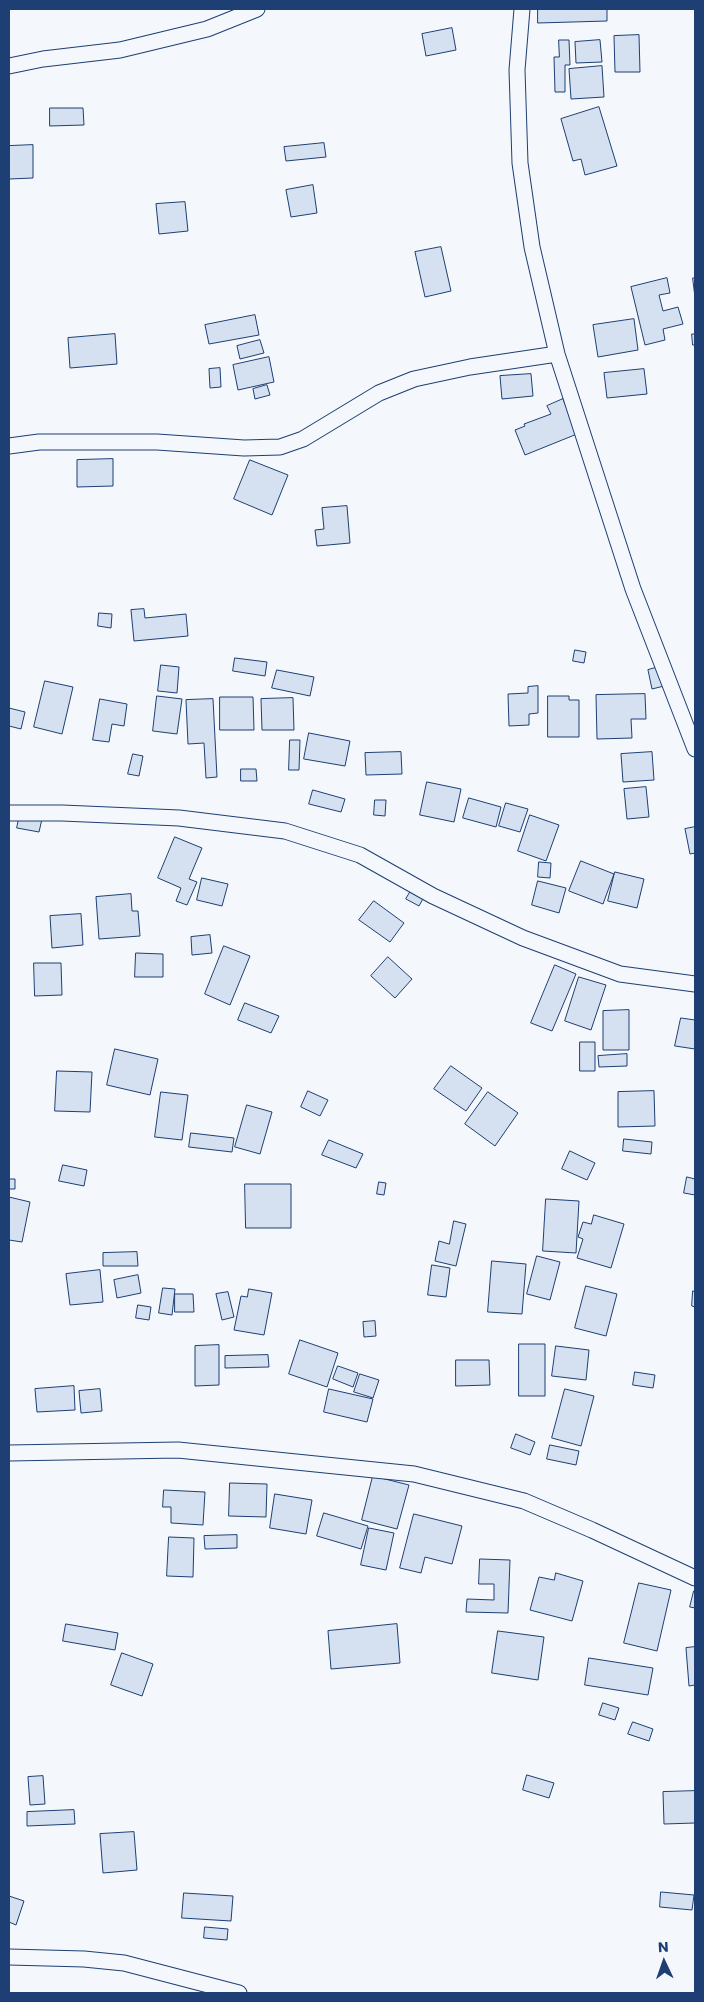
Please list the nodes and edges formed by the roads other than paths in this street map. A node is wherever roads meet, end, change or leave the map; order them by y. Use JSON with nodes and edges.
{"nodes":[{"id":1,"x":258,"y":9,"type":"edge"},
{"id":2,"x":522,"y":9,"type":"edge"},
{"id":3,"x":9,"y":66,"type":"edge"},
{"id":4,"x":556,"y":354,"type":"junction"},
{"id":5,"x":9,"y":446,"type":"edge"},
{"id":6,"x":695,"y":749,"type":"edge"},
{"id":7,"x":9,"y":813,"type":"edge"},
{"id":8,"x":695,"y":984,"type":"edge"},
{"id":9,"x":9,"y":1454,"type":"edge"},
{"id":10,"x":695,"y":1578,"type":"edge"},
{"id":11,"x":9,"y":1957,"type":"edge"},
{"id":12,"x":239,"y":1993,"type":"edge"}],
"edges":[{"from":1,"to":3,"type":"street"},
{"from":2,"to":4,"type":"street"},
{"from":4,"to":5,"type":"street"},
{"from":4,"to":6,"type":"street"},
{"from":7,"to":8,"type":"street"},
{"from":9,"to":10,"type":"street"},
{"from":11,"to":12,"type":"street"}]}
